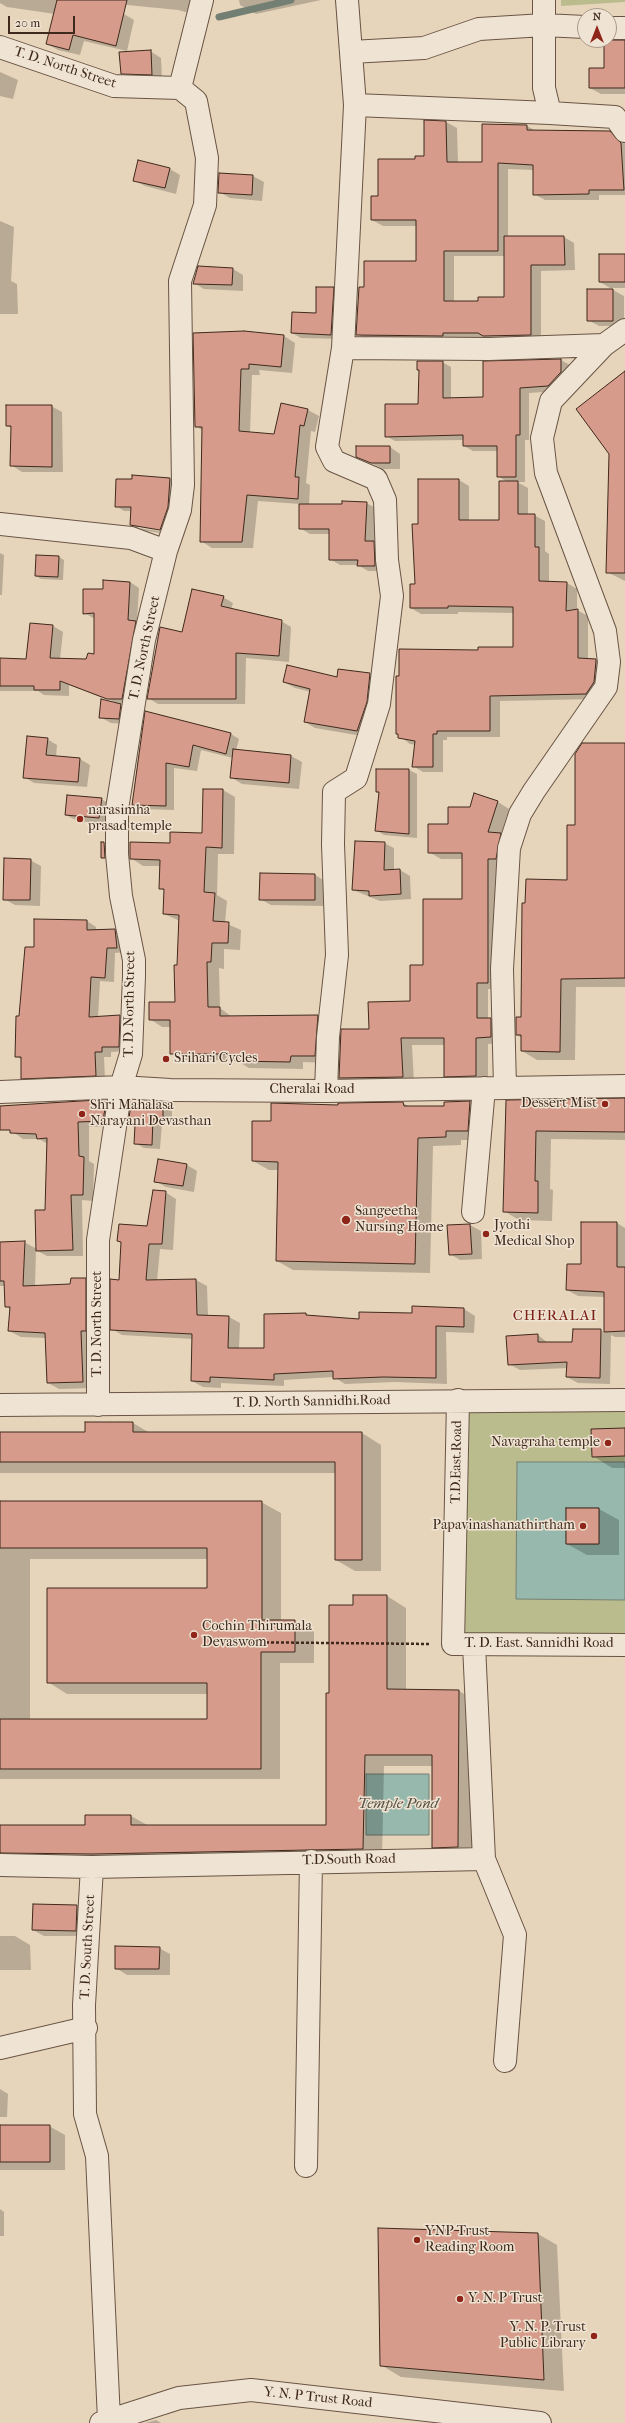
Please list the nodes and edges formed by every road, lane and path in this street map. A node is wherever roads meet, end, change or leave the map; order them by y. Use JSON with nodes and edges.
{"nodes":[{"id":1,"x":202,"y":0,"type":"edge"},
{"id":2,"x":347,"y":0,"type":"edge"},
{"id":3,"x":544,"y":0,"type":"edge"},
{"id":4,"x":544,"y":25,"type":"junction"},
{"id":5,"x":577,"y":27,"type":"edge"},
{"id":6,"x":0,"y":47,"type":"edge"},
{"id":7,"x":350,"y":52,"type":"junction"},
{"id":8,"x":180,"y":88,"type":"junction"},
{"id":9,"x":355,"y":105,"type":"junction"},
{"id":10,"x":550,"y":114,"type":"junction"},
{"id":11,"x":625,"y":131,"type":"edge"},
{"id":12,"x":625,"y":330,"type":"edge"},
{"id":13,"x":604,"y":345,"type":"junction"},
{"id":14,"x":343,"y":348,"type":"junction"},
{"id":15,"x":0,"y":524,"type":"edge"},
{"id":16,"x":166,"y":551,"type":"junction"},
{"id":17,"x":625,"y":1086,"type":"edge"},
{"id":18,"x":121,"y":1087,"type":"junction"},
{"id":19,"x":494,"y":1087,"type":"junction"},
{"id":20,"x":326,"y":1091,"type":"junction"},
{"id":21,"x":0,"y":1092,"type":"edge"},
{"id":22,"x":474,"y":1212,"type":"dead end"},
{"id":23,"x":622,"y":1397,"type":"edge"},
{"id":24,"x":458,"y":1400,"type":"junction"},
{"id":25,"x":0,"y":1405,"type":"edge"},
{"id":26,"x":98,"y":1405,"type":"junction"},
{"id":27,"x":231,"y":1642,"type":"dead end"},
{"id":28,"x":464,"y":1644,"type":"junction"},
{"id":29,"x":625,"y":1644,"type":"edge"},
{"id":30,"x":484,"y":1859,"type":"junction"},
{"id":31,"x":311,"y":1861,"type":"junction"},
{"id":32,"x":0,"y":1865,"type":"edge"},
{"id":33,"x":92,"y":1867,"type":"junction"},
{"id":34,"x":86,"y":2028,"type":"junction"},
{"id":35,"x":0,"y":2048,"type":"edge"},
{"id":36,"x":505,"y":2061,"type":"dead end"},
{"id":37,"x":306,"y":2166,"type":"dead end"},
{"id":38,"x":105,"y":2421,"type":"edge"},
{"id":39,"x":531,"y":2422,"type":"edge"}],
"edges":[{"from":1,"to":8,"type":"street"},
{"from":2,"to":7,"type":"street"},
{"from":3,"to":4,"type":"street"},
{"from":4,"to":5,"type":"street"},
{"from":4,"to":7,"type":"street"},
{"from":4,"to":10,"type":"street"},
{"from":6,"to":8,"type":"street","name":"T. D. North Street"},
{"from":7,"to":9,"type":"street"},
{"from":8,"to":16,"type":"street","name":"T. D. North Street"},
{"from":9,"to":10,"type":"street"},
{"from":9,"to":14,"type":"street"},
{"from":10,"to":11,"type":"street"},
{"from":12,"to":13,"type":"street"},
{"from":13,"to":14,"type":"street"},
{"from":13,"to":19,"type":"street"},
{"from":14,"to":20,"type":"street"},
{"from":15,"to":16,"type":"street"},
{"from":16,"to":18,"type":"street","name":"T. D. North Street"},
{"from":17,"to":19,"type":"street","name":"Cheralai Road"},
{"from":18,"to":20,"type":"street","name":"Cheralai Road"},
{"from":18,"to":21,"type":"street","name":"Cheralai Road"},
{"from":18,"to":26,"type":"street","name":"T. D. North Street"},
{"from":19,"to":20,"type":"street","name":"Cheralai Road"},
{"from":19,"to":22,"type":"street"},
{"from":23,"to":24,"type":"street","name":"T. D. North Sannidhi.Road"},
{"from":24,"to":26,"type":"street","name":"T. D. North Sannidhi.Road"},
{"from":24,"to":28,"type":"street","name":"T.D.East.Road"},
{"from":25,"to":26,"type":"street","name":"T. D. North Sannidhi.Road"},
{"from":27,"to":28,"type":"path"},
{"from":28,"to":29,"type":"street","name":"T. D. East. Sannidhi Road"},
{"from":28,"to":30,"type":"street"},
{"from":30,"to":31,"type":"street","name":"T.D.South Road"},
{"from":30,"to":36,"type":"street"},
{"from":31,"to":33,"type":"street","name":"T.D.South Road"},
{"from":31,"to":37,"type":"street"},
{"from":32,"to":33,"type":"street","name":"T.D.South Road"},
{"from":33,"to":34,"type":"street","name":"T. D. South Street"},
{"from":34,"to":35,"type":"street"},
{"from":34,"to":38,"type":"street","name":"T. D. South Street"},
{"from":38,"to":39,"type":"street","name":"Y. N. P Trust Road"}]}
